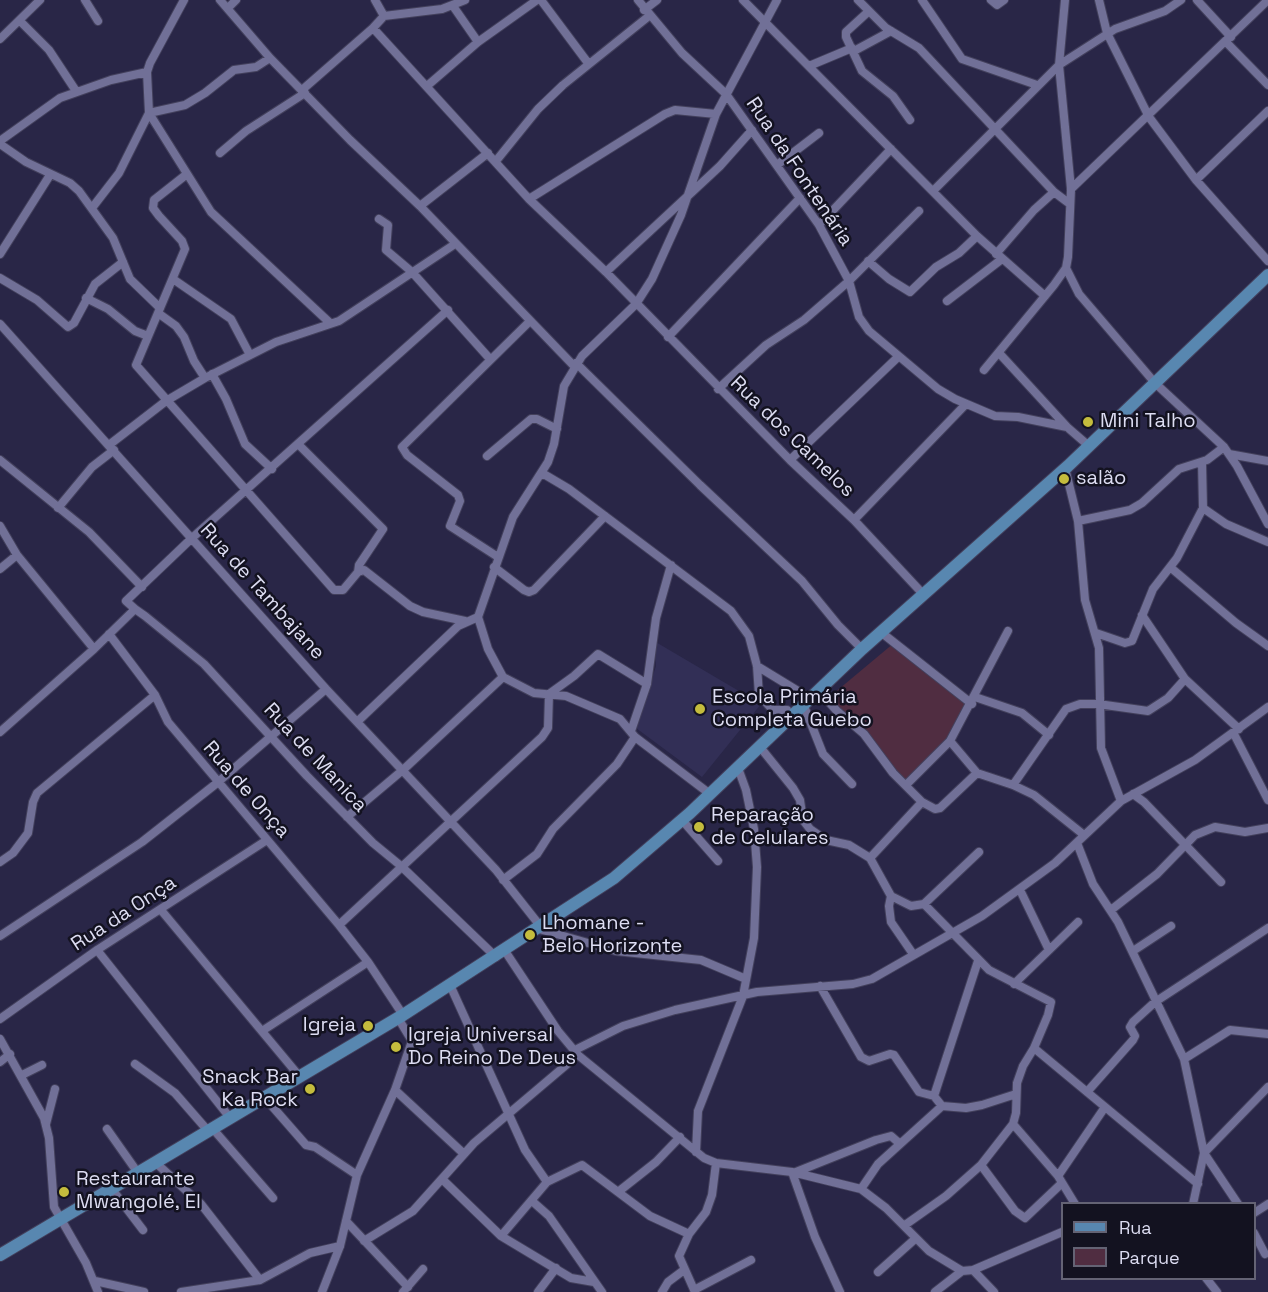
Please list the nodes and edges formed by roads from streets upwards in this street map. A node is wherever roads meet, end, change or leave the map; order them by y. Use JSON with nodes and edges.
{"nodes":[{"id":1,"x":40,"y":0,"type":"edge"},
{"id":2,"x":85,"y":0,"type":"edge"},
{"id":3,"x":184,"y":0,"type":"edge"},
{"id":4,"x":220,"y":0,"type":"edge"},
{"id":5,"x":236,"y":0,"type":"edge"},
{"id":6,"x":375,"y":0,"type":"edge"},
{"id":7,"x":465,"y":0,"type":"edge"},
{"id":8,"x":539,"y":0,"type":"edge"},
{"id":9,"x":638,"y":0,"type":"edge"},
{"id":10,"x":657,"y":0,"type":"edge"},
{"id":11,"x":742,"y":0,"type":"edge"},
{"id":12,"x":777,"y":0,"type":"edge"},
{"id":13,"x":858,"y":0,"type":"edge"},
{"id":14,"x":922,"y":0,"type":"edge"},
{"id":15,"x":991,"y":0,"type":"edge"},
{"id":16,"x":1004,"y":0,"type":"edge"},
{"id":17,"x":1065,"y":0,"type":"edge"},
{"id":18,"x":1099,"y":0,"type":"edge"},
{"id":19,"x":1181,"y":0,"type":"edge"},
{"id":20,"x":1197,"y":0,"type":"edge"},
{"id":21,"x":1268,"y":0,"type":"edge"},
{"id":22,"x":453,"y":6,"type":"junction"},
{"id":23,"x":228,"y":8,"type":"junction"},
{"id":24,"x":869,"y":11,"type":"junction"},
{"id":25,"x":647,"y":13,"type":"junction"},
{"id":26,"x":384,"y":16,"type":"junction"},
{"id":27,"x":20,"y":21,"type":"junction"},
{"id":28,"x":98,"y":21,"type":"dead end"},
{"id":29,"x":765,"y":22,"type":"junction"},
{"id":30,"x":373,"y":28,"type":"junction"},
{"id":31,"x":891,"y":31,"type":"junction"},
{"id":32,"x":1107,"y":33,"type":"junction"},
{"id":33,"x":0,"y":39,"type":"edge"},
{"id":34,"x":1229,"y":40,"type":"junction"},
{"id":35,"x":478,"y":42,"type":"junction"},
{"id":36,"x":853,"y":49,"type":"junction"},
{"id":37,"x":270,"y":58,"type":"junction"},
{"id":38,"x":588,"y":63,"type":"junction"},
{"id":39,"x":1059,"y":65,"type":"junction"},
{"id":40,"x":809,"y":66,"type":"junction"},
{"id":41,"x":147,"y":72,"type":"junction"},
{"id":42,"x":1036,"y":85,"type":"junction"},
{"id":43,"x":1268,"y":85,"type":"edge"},
{"id":44,"x":427,"y":86,"type":"junction"},
{"id":45,"x":76,"y":91,"type":"junction"},
{"id":46,"x":303,"y":92,"type":"junction"},
{"id":47,"x":726,"y":94,"type":"junction"},
{"id":48,"x":1268,"y":111,"type":"edge"},
{"id":49,"x":149,"y":113,"type":"junction"},
{"id":50,"x":716,"y":114,"type":"junction"},
{"id":51,"x":1149,"y":117,"type":"junction"},
{"id":52,"x":910,"y":120,"type":"dead end"},
{"id":53,"x":995,"y":127,"type":"junction"},
{"id":54,"x":752,"y":130,"type":"junction"},
{"id":55,"x":819,"y":133,"type":"dead end"},
{"id":56,"x":0,"y":142,"type":"edge"},
{"id":57,"x":891,"y":149,"type":"junction"},
{"id":58,"x":220,"y":153,"type":"dead end"},
{"id":59,"x":488,"y":153,"type":"junction"},
{"id":60,"x":496,"y":161,"type":"junction"},
{"id":61,"x":777,"y":165,"type":"junction"},
{"id":62,"x":187,"y":174,"type":"junction"},
{"id":63,"x":50,"y":175,"type":"junction"},
{"id":64,"x":1197,"y":180,"type":"junction"},
{"id":65,"x":1071,"y":189,"type":"junction"},
{"id":66,"x":933,"y":191,"type":"junction"},
{"id":67,"x":689,"y":192,"type":"junction"},
{"id":68,"x":1054,"y":192,"type":"junction"},
{"id":69,"x":800,"y":198,"type":"junction"},
{"id":70,"x":529,"y":199,"type":"junction"},
{"id":71,"x":1070,"y":204,"type":"junction"},
{"id":72,"x":420,"y":206,"type":"junction"},
{"id":73,"x":92,"y":208,"type":"junction"},
{"id":74,"x":919,"y":212,"type":"dead end"},
{"id":75,"x":379,"y":219,"type":"dead end"},
{"id":76,"x":819,"y":225,"type":"junction"},
{"id":77,"x":977,"y":236,"type":"junction"},
{"id":78,"x":455,"y":244,"type":"junction"},
{"id":79,"x":0,"y":254,"type":"edge"},
{"id":80,"x":999,"y":257,"type":"junction"},
{"id":81,"x":868,"y":261,"type":"junction"},
{"id":82,"x":1268,"y":261,"type":"edge"},
{"id":83,"x":123,"y":262,"type":"junction"},
{"id":84,"x":1066,"y":268,"type":"junction"},
{"id":85,"x":412,"y":272,"type":"junction"},
{"id":86,"x":606,"y":272,"type":"junction"},
{"id":87,"x":1268,"y":275,"type":"edge"},
{"id":88,"x":0,"y":278,"type":"edge"},
{"id":89,"x":173,"y":279,"type":"junction"},
{"id":90,"x":849,"y":281,"type":"junction"},
{"id":91,"x":1045,"y":296,"type":"junction"},
{"id":92,"x":86,"y":298,"type":"junction"},
{"id":93,"x":948,"y":301,"type":"dead end"},
{"id":94,"x":636,"y":304,"type":"junction"},
{"id":95,"x":448,"y":310,"type":"junction"},
{"id":96,"x":159,"y":311,"type":"junction"},
{"id":97,"x":529,"y":322,"type":"junction"},
{"id":98,"x":330,"y":323,"type":"junction"},
{"id":99,"x":0,"y":324,"type":"edge"},
{"id":100,"x":148,"y":336,"type":"junction"},
{"id":101,"x":668,"y":337,"type":"junction"},
{"id":102,"x":999,"y":353,"type":"junction"},
{"id":103,"x":249,"y":355,"type":"junction"},
{"id":104,"x":898,"y":357,"type":"junction"},
{"id":105,"x":490,"y":359,"type":"junction"},
{"id":106,"x":575,"y":365,"type":"junction"},
{"id":107,"x":984,"y":370,"type":"dead end"},
{"id":108,"x":209,"y":376,"type":"junction"},
{"id":109,"x":1155,"y":383,"type":"junction"},
{"id":110,"x":718,"y":389,"type":"junction"},
{"id":111,"x":166,"y":401,"type":"junction"},
{"id":112,"x":966,"y":405,"type":"junction"},
{"id":113,"x":1067,"y":427,"type":"junction"},
{"id":114,"x":556,"y":429,"type":"junction"},
{"id":115,"x":299,"y":445,"type":"junction"},
{"id":116,"x":1089,"y":446,"type":"junction"},
{"id":117,"x":111,"y":447,"type":"junction"},
{"id":118,"x":1226,"y":451,"type":"junction"},
{"id":119,"x":487,"y":456,"type":"dead end"},
{"id":120,"x":0,"y":460,"type":"edge"},
{"id":121,"x":790,"y":460,"type":"junction"},
{"id":122,"x":1268,"y":461,"type":"edge"},
{"id":123,"x":1202,"y":462,"type":"junction"},
{"id":124,"x":1065,"y":468,"type":"junction"},
{"id":125,"x":272,"y":469,"type":"junction"},
{"id":126,"x":542,"y":473,"type":"junction"},
{"id":127,"x":246,"y":492,"type":"junction"},
{"id":128,"x":58,"y":508,"type":"junction"},
{"id":129,"x":1203,"y":508,"type":"junction"},
{"id":130,"x":605,"y":516,"type":"junction"},
{"id":131,"x":854,"y":520,"type":"junction"},
{"id":132,"x":1078,"y":521,"type":"junction"},
{"id":133,"x":1268,"y":524,"type":"edge"},
{"id":134,"x":0,"y":526,"type":"edge"},
{"id":135,"x":192,"y":538,"type":"junction"},
{"id":136,"x":1268,"y":542,"type":"edge"},
{"id":137,"x":17,"y":555,"type":"junction"},
{"id":138,"x":498,"y":556,"type":"junction"},
{"id":139,"x":671,"y":565,"type":"junction"},
{"id":140,"x":494,"y":567,"type":"junction"},
{"id":141,"x":1170,"y":567,"type":"junction"},
{"id":142,"x":0,"y":569,"type":"edge"},
{"id":143,"x":358,"y":572,"type":"junction"},
{"id":144,"x":142,"y":587,"type":"junction"},
{"id":145,"x":923,"y":594,"type":"junction"},
{"id":146,"x":135,"y":609,"type":"junction"},
{"id":147,"x":1142,"y":615,"type":"junction"},
{"id":148,"x":478,"y":617,"type":"junction"},
{"id":149,"x":465,"y":621,"type":"junction"},
{"id":150,"x":1008,"y":632,"type":"dead end"},
{"id":151,"x":882,"y":633,"type":"junction"},
{"id":152,"x":1096,"y":633,"type":"junction"},
{"id":153,"x":109,"y":634,"type":"junction"},
{"id":154,"x":1268,"y":646,"type":"edge"},
{"id":155,"x":94,"y":648,"type":"junction"},
{"id":156,"x":862,"y":649,"type":"junction"},
{"id":157,"x":757,"y":666,"type":"junction"},
{"id":158,"x":503,"y":677,"type":"junction"},
{"id":159,"x":1185,"y":679,"type":"junction"},
{"id":160,"x":647,"y":684,"type":"junction"},
{"id":161,"x":326,"y":689,"type":"junction"},
{"id":162,"x":549,"y":694,"type":"junction"},
{"id":163,"x":155,"y":695,"type":"junction"},
{"id":164,"x":811,"y":699,"type":"junction"},
{"id":165,"x":974,"y":700,"type":"junction"},
{"id":166,"x":1098,"y":704,"type":"junction"},
{"id":167,"x":1268,"y":707,"type":"edge"},
{"id":168,"x":787,"y":710,"type":"dead end"},
{"id":169,"x":358,"y":721,"type":"junction"},
{"id":170,"x":1237,"y":731,"type":"junction"},
{"id":171,"x":0,"y":732,"type":"edge"},
{"id":172,"x":633,"y":734,"type":"junction"},
{"id":173,"x":1049,"y":735,"type":"junction"},
{"id":174,"x":271,"y":736,"type":"junction"},
{"id":175,"x":950,"y":741,"type":"junction"},
{"id":176,"x":760,"y":747,"type":"junction"},
{"id":177,"x":738,"y":768,"type":"junction"},
{"id":178,"x":404,"y":769,"type":"junction"},
{"id":179,"x":977,"y":773,"type":"junction"},
{"id":180,"x":218,"y":783,"type":"junction"},
{"id":181,"x":852,"y":784,"type":"dead end"},
{"id":182,"x":907,"y":784,"type":"junction"},
{"id":183,"x":1013,"y":785,"type":"junction"},
{"id":184,"x":710,"y":794,"type":"junction"},
{"id":185,"x":1133,"y":794,"type":"junction"},
{"id":186,"x":1268,"y":800,"type":"edge"},
{"id":187,"x":1121,"y":801,"type":"junction"},
{"id":188,"x":922,"y":802,"type":"junction"},
{"id":189,"x":347,"y":817,"type":"junction"},
{"id":190,"x":450,"y":819,"type":"junction"},
{"id":191,"x":682,"y":820,"type":"junction"},
{"id":192,"x":1268,"y":828,"type":"edge"},
{"id":193,"x":1084,"y":835,"type":"junction"},
{"id":194,"x":267,"y":840,"type":"junction"},
{"id":195,"x":1077,"y":843,"type":"junction"},
{"id":196,"x":1185,"y":845,"type":"junction"},
{"id":197,"x":979,"y":852,"type":"dead end"},
{"id":198,"x":870,"y":858,"type":"junction"},
{"id":199,"x":718,"y":861,"type":"dead end"},
{"id":200,"x":0,"y":862,"type":"edge"},
{"id":201,"x":401,"y":866,"type":"junction"},
{"id":202,"x":503,"y":880,"type":"junction"},
{"id":203,"x":1221,"y":882,"type":"dead end"},
{"id":204,"x":1020,"y":890,"type":"junction"},
{"id":205,"x":891,"y":896,"type":"junction"},
{"id":206,"x":924,"y":904,"type":"junction"},
{"id":207,"x":161,"y":910,"type":"junction"},
{"id":208,"x":1111,"y":910,"type":"junction"},
{"id":209,"x":1078,"y":922,"type":"dead end"},
{"id":210,"x":339,"y":925,"type":"junction"},
{"id":211,"x":1171,"y":926,"type":"dead end"},
{"id":212,"x":1268,"y":928,"type":"edge"},
{"id":213,"x":536,"y":931,"type":"junction"},
{"id":214,"x":953,"y":934,"type":"junction"},
{"id":215,"x":0,"y":936,"type":"edge"},
{"id":216,"x":97,"y":950,"type":"junction"},
{"id":217,"x":1049,"y":950,"type":"junction"},
{"id":218,"x":1133,"y":951,"type":"junction"},
{"id":219,"x":500,"y":954,"type":"junction"},
{"id":220,"x":913,"y":954,"type":"junction"},
{"id":221,"x":978,"y":961,"type":"junction"},
{"id":222,"x":368,"y":962,"type":"junction"},
{"id":223,"x":746,"y":979,"type":"junction"},
{"id":224,"x":1014,"y":984,"type":"junction"},
{"id":225,"x":450,"y":985,"type":"junction"},
{"id":226,"x":820,"y":986,"type":"junction"},
{"id":227,"x":743,"y":996,"type":"junction"},
{"id":228,"x":1155,"y":1002,"type":"junction"},
{"id":229,"x":400,"y":1017,"type":"junction"},
{"id":230,"x":0,"y":1018,"type":"edge"},
{"id":231,"x":262,"y":1031,"type":"junction"},
{"id":232,"x":1268,"y":1034,"type":"edge"},
{"id":233,"x":0,"y":1039,"type":"edge"},
{"id":234,"x":1034,"y":1048,"type":"junction"},
{"id":235,"x":577,"y":1053,"type":"junction"},
{"id":236,"x":10,"y":1054,"type":"junction"},
{"id":237,"x":1184,"y":1059,"type":"junction"},
{"id":238,"x":0,"y":1062,"type":"edge"},
{"id":239,"x":135,"y":1064,"type":"dead end"},
{"id":240,"x":42,"y":1065,"type":"dead end"},
{"id":241,"x":22,"y":1075,"type":"junction"},
{"id":242,"x":300,"y":1077,"type":"junction"},
{"id":243,"x":1268,"y":1087,"type":"edge"},
{"id":244,"x":55,"y":1089,"type":"dead end"},
{"id":245,"x":395,"y":1090,"type":"junction"},
{"id":246,"x":1087,"y":1092,"type":"junction"},
{"id":247,"x":1016,"y":1094,"type":"junction"},
{"id":248,"x":934,"y":1096,"type":"junction"},
{"id":249,"x":265,"y":1098,"type":"junction"},
{"id":250,"x":942,"y":1106,"type":"junction"},
{"id":251,"x":1105,"y":1107,"type":"junction"},
{"id":252,"x":508,"y":1115,"type":"junction"},
{"id":253,"x":231,"y":1119,"type":"junction"},
{"id":254,"x":1013,"y":1124,"type":"junction"},
{"id":255,"x":46,"y":1125,"type":"junction"},
{"id":256,"x":107,"y":1129,"type":"dead end"},
{"id":257,"x":211,"y":1131,"type":"junction"},
{"id":258,"x":680,"y":1137,"type":"junction"},
{"id":259,"x":899,"y":1143,"type":"junction"},
{"id":260,"x":696,"y":1152,"type":"junction"},
{"id":261,"x":463,"y":1153,"type":"junction"},
{"id":262,"x":1204,"y":1153,"type":"junction"},
{"id":263,"x":156,"y":1163,"type":"junction"},
{"id":264,"x":716,"y":1163,"type":"junction"},
{"id":265,"x":981,"y":1165,"type":"junction"},
{"id":266,"x":793,"y":1172,"type":"junction"},
{"id":267,"x":138,"y":1173,"type":"junction"},
{"id":268,"x":357,"y":1175,"type":"junction"},
{"id":269,"x":442,"y":1179,"type":"junction"},
{"id":270,"x":1060,"y":1179,"type":"junction"},
{"id":271,"x":547,"y":1182,"type":"junction"},
{"id":272,"x":1198,"y":1184,"type":"junction"},
{"id":273,"x":111,"y":1188,"type":"junction"},
{"id":274,"x":861,"y":1189,"type":"junction"},
{"id":275,"x":618,"y":1191,"type":"junction"},
{"id":276,"x":273,"y":1198,"type":"dead end"},
{"id":277,"x":532,"y":1202,"type":"junction"},
{"id":278,"x":1074,"y":1202,"type":"edge"},
{"id":279,"x":1193,"y":1202,"type":"edge"},
{"id":280,"x":1237,"y":1202,"type":"edge"},
{"id":281,"x":60,"y":1219,"type":"junction"},
{"id":282,"x":346,"y":1221,"type":"junction"},
{"id":283,"x":905,"y":1225,"type":"junction"},
{"id":284,"x":143,"y":1230,"type":"dead end"},
{"id":285,"x":1061,"y":1232,"type":"edge"},
{"id":286,"x":689,"y":1234,"type":"junction"},
{"id":287,"x":501,"y":1236,"type":"junction"},
{"id":288,"x":1256,"y":1236,"type":"edge"},
{"id":289,"x":915,"y":1239,"type":"junction"},
{"id":290,"x":364,"y":1241,"type":"junction"},
{"id":291,"x":340,"y":1246,"type":"junction"},
{"id":292,"x":1266,"y":1254,"type":"edge"},
{"id":293,"x":0,"y":1255,"type":"edge"},
{"id":294,"x":751,"y":1260,"type":"dead end"},
{"id":295,"x":556,"y":1268,"type":"junction"},
{"id":296,"x":423,"y":1269,"type":"dead end"},
{"id":297,"x":684,"y":1270,"type":"junction"},
{"id":298,"x":973,"y":1270,"type":"junction"},
{"id":299,"x":962,"y":1271,"type":"junction"},
{"id":300,"x":878,"y":1272,"type":"dead end"},
{"id":301,"x":260,"y":1280,"type":"junction"},
{"id":302,"x":1208,"y":1280,"type":"edge"},
{"id":303,"x":95,"y":1281,"type":"junction"},
{"id":304,"x":594,"y":1282,"type":"junction"},
{"id":305,"x":406,"y":1289,"type":"edge"},
{"id":306,"x":201,"y":1291,"type":"edge"},
{"id":307,"x":695,"y":1291,"type":"edge"},
{"id":308,"x":837,"y":1291,"type":"edge"},
{"id":309,"x":98,"y":1292,"type":"edge"},
{"id":310,"x":144,"y":1292,"type":"edge"},
{"id":311,"x":181,"y":1292,"type":"edge"},
{"id":312,"x":322,"y":1292,"type":"edge"},
{"id":313,"x":538,"y":1292,"type":"edge"},
{"id":314,"x":602,"y":1292,"type":"edge"},
{"id":315,"x":662,"y":1292,"type":"edge"},
{"id":316,"x":935,"y":1292,"type":"edge"},
{"id":317,"x":994,"y":1292,"type":"edge"},
{"id":318,"x":1217,"y":1292,"type":"edge"}],
"edges":[{"from":1,"to":27,"type":"street"},
{"from":2,"to":28,"type":"street"},
{"from":3,"to":41,"type":"street"},
{"from":4,"to":23,"type":"street"},
{"from":5,"to":23,"type":"street"},
{"from":6,"to":26,"type":"street"},
{"from":7,"to":22,"type":"street"},
{"from":8,"to":35,"type":"street"},
{"from":8,"to":38,"type":"street"},
{"from":9,"to":25,"type":"street","name":"Rua da Fontenária"},
{"from":10,"to":25,"type":"street"},
{"from":11,"to":29,"type":"street"},
{"from":12,"to":29,"type":"street"},
{"from":13,"to":24,"type":"street"},
{"from":14,"to":42,"type":"street"},
{"from":15,"to":16,"type":"street"},
{"from":17,"to":39,"type":"street"},
{"from":18,"to":32,"type":"street"},
{"from":19,"to":32,"type":"street"},
{"from":20,"to":34,"type":"street"},
{"from":21,"to":34,"type":"street"},
{"from":22,"to":26,"type":"street"},
{"from":22,"to":35,"type":"street"},
{"from":23,"to":37,"type":"street"},
{"from":24,"to":31,"type":"street"},
{"from":24,"to":36,"type":"street"},
{"from":25,"to":38,"type":"street"},
{"from":25,"to":47,"type":"street","name":"Rua da Fontenária"},
{"from":26,"to":30,"type":"street"},
{"from":27,"to":33,"type":"street"},
{"from":27,"to":45,"type":"street"},
{"from":29,"to":40,"type":"street"},
{"from":29,"to":47,"type":"street"},
{"from":30,"to":44,"type":"street","name":"Rua dos Camelos"},
{"from":30,"to":46,"type":"street"},
{"from":31,"to":36,"type":"street"},
{"from":31,"to":53,"type":"street"},
{"from":32,"to":39,"type":"street"},
{"from":32,"to":51,"type":"street"},
{"from":34,"to":43,"type":"street"},
{"from":34,"to":51,"type":"street"},
{"from":35,"to":44,"type":"street"},
{"from":36,"to":40,"type":"street"},
{"from":36,"to":52,"type":"street"},
{"from":37,"to":46,"type":"street"},
{"from":37,"to":49,"type":"street"},
{"from":38,"to":60,"type":"street"},
{"from":39,"to":42,"type":"street"},
{"from":39,"to":65,"type":"street"},
{"from":40,"to":57,"type":"street"},
{"from":41,"to":45,"type":"street"},
{"from":41,"to":49,"type":"street"},
{"from":42,"to":53,"type":"street"},
{"from":44,"to":59,"type":"street","name":"Rua dos Camelos"},
{"from":45,"to":56,"type":"street"},
{"from":46,"to":58,"type":"street"},
{"from":46,"to":72,"type":"street"},
{"from":47,"to":50,"type":"street"},
{"from":47,"to":54,"type":"street","name":"Rua da Fontenária"},
{"from":48,"to":64,"type":"street"},
{"from":49,"to":62,"type":"street"},
{"from":49,"to":73,"type":"street"},
{"from":50,"to":67,"type":"street"},
{"from":50,"to":70,"type":"street"},
{"from":51,"to":64,"type":"street"},
{"from":51,"to":65,"type":"street"},
{"from":53,"to":66,"type":"street"},
{"from":53,"to":68,"type":"street"},
{"from":54,"to":61,"type":"street","name":"Rua da Fontenária"},
{"from":54,"to":67,"type":"street"},
{"from":55,"to":61,"type":"street"},
{"from":56,"to":63,"type":"street"},
{"from":57,"to":66,"type":"street"},
{"from":57,"to":76,"type":"street"},
{"from":59,"to":60,"type":"street","name":"Rua dos Camelos"},
{"from":59,"to":72,"type":"street"},
{"from":60,"to":70,"type":"street","name":"Rua dos Camelos"},
{"from":61,"to":69,"type":"street","name":"Rua da Fontenária"},
{"from":62,"to":89,"type":"street"},
{"from":62,"to":98,"type":"street"},
{"from":63,"to":73,"type":"street"},
{"from":63,"to":79,"type":"street"},
{"from":64,"to":82,"type":"street"},
{"from":65,"to":71,"type":"street"},
{"from":66,"to":77,"type":"street"},
{"from":67,"to":86,"type":"street"},
{"from":67,"to":94,"type":"street"},
{"from":68,"to":71,"type":"street"},
{"from":68,"to":80,"type":"street"},
{"from":69,"to":76,"type":"street","name":"Rua da Fontenária"},
{"from":69,"to":101,"type":"street"},
{"from":70,"to":86,"type":"street","name":"Rua dos Camelos"},
{"from":71,"to":84,"type":"street"},
{"from":72,"to":78,"type":"street"},
{"from":73,"to":83,"type":"street"},
{"from":74,"to":81,"type":"street"},
{"from":75,"to":85,"type":"street"},
{"from":76,"to":90,"type":"street","name":"Rua da Fontenária"},
{"from":77,"to":80,"type":"street"},
{"from":77,"to":81,"type":"street"},
{"from":78,"to":85,"type":"street"},
{"from":78,"to":97,"type":"street"},
{"from":80,"to":91,"type":"street"},
{"from":80,"to":93,"type":"street"},
{"from":81,"to":90,"type":"street"},
{"from":83,"to":92,"type":"street"},
{"from":83,"to":96,"type":"street"},
{"from":84,"to":91,"type":"street"},
{"from":84,"to":109,"type":"street"},
{"from":85,"to":95,"type":"street"},
{"from":85,"to":98,"type":"street"},
{"from":86,"to":94,"type":"street","name":"Rua dos Camelos"},
{"from":87,"to":109,"type":"street"},
{"from":88,"to":92,"type":"street"},
{"from":89,"to":96,"type":"street"},
{"from":89,"to":103,"type":"street"},
{"from":90,"to":104,"type":"street","name":"Rua da Fontenária"},
{"from":90,"to":110,"type":"street"},
{"from":91,"to":102,"type":"street"},
{"from":92,"to":100,"type":"street"},
{"from":94,"to":101,"type":"street","name":"Rua dos Camelos"},
{"from":94,"to":106,"type":"street"},
{"from":95,"to":105,"type":"street"},
{"from":95,"to":115,"type":"street"},
{"from":96,"to":100,"type":"street"},
{"from":96,"to":108,"type":"street"},
{"from":97,"to":105,"type":"street"},
{"from":97,"to":106,"type":"street"},
{"from":98,"to":103,"type":"street"},
{"from":99,"to":117,"type":"street","name":"Rua de Tambajane"},
{"from":100,"to":111,"type":"street"},
{"from":101,"to":110,"type":"street","name":"Rua dos Camelos"},
{"from":102,"to":107,"type":"street"},
{"from":102,"to":113,"type":"street"},
{"from":103,"to":108,"type":"street"},
{"from":104,"to":112,"type":"street","name":"Rua da Fontenária"},
{"from":104,"to":121,"type":"street"},
{"from":105,"to":138,"type":"street"},
{"from":106,"to":114,"type":"street"},
{"from":106,"to":156,"type":"street"},
{"from":108,"to":111,"type":"street"},
{"from":108,"to":125,"type":"street"},
{"from":109,"to":116,"type":"street"},
{"from":109,"to":118,"type":"street"},
{"from":110,"to":121,"type":"street","name":"Rua dos Camelos"},
{"from":111,"to":117,"type":"street"},
{"from":111,"to":127,"type":"street"},
{"from":112,"to":113,"type":"street","name":"Rua da Fontenária"},
{"from":112,"to":131,"type":"street"},
{"from":113,"to":116,"type":"street","name":"Rua da Fontenária"},
{"from":114,"to":119,"type":"street"},
{"from":114,"to":126,"type":"street"},
{"from":115,"to":125,"type":"street"},
{"from":115,"to":143,"type":"street"},
{"from":116,"to":124,"type":"street"},
{"from":117,"to":128,"type":"street"},
{"from":117,"to":135,"type":"street","name":"Rua de Tambajane"},
{"from":118,"to":122,"type":"street"},
{"from":118,"to":123,"type":"street"},
{"from":118,"to":133,"type":"street"},
{"from":120,"to":128,"type":"street"},
{"from":121,"to":131,"type":"street","name":"Rua dos Camelos"},
{"from":123,"to":129,"type":"street"},
{"from":123,"to":132,"type":"street"},
{"from":124,"to":132,"type":"street"},
{"from":124,"to":145,"type":"street"},
{"from":125,"to":127,"type":"street"},
{"from":126,"to":130,"type":"street"},
{"from":126,"to":138,"type":"street"},
{"from":127,"to":135,"type":"street"},
{"from":127,"to":143,"type":"street"},
{"from":128,"to":144,"type":"street"},
{"from":129,"to":136,"type":"street"},
{"from":129,"to":141,"type":"street"},
{"from":130,"to":139,"type":"street"},
{"from":130,"to":140,"type":"street"},
{"from":131,"to":145,"type":"street","name":"Rua dos Camelos"},
{"from":132,"to":152,"type":"street"},
{"from":134,"to":137,"type":"street"},
{"from":135,"to":144,"type":"street"},
{"from":135,"to":161,"type":"street","name":"Rua de Tambajane"},
{"from":137,"to":142,"type":"street"},
{"from":137,"to":155,"type":"street"},
{"from":138,"to":140,"type":"street"},
{"from":139,"to":157,"type":"street"},
{"from":139,"to":160,"type":"street"},
{"from":140,"to":148,"type":"street"},
{"from":141,"to":147,"type":"street"},
{"from":141,"to":154,"type":"street"},
{"from":143,"to":149,"type":"street"},
{"from":144,"to":146,"type":"street"},
{"from":145,"to":151,"type":"street"},
{"from":146,"to":153,"type":"street"},
{"from":146,"to":174,"type":"street","name":"Rua de Manica"},
{"from":147,"to":152,"type":"street"},
{"from":147,"to":159,"type":"street"},
{"from":148,"to":149,"type":"street"},
{"from":148,"to":158,"type":"street"},
{"from":149,"to":169,"type":"street"},
{"from":150,"to":165,"type":"street"},
{"from":151,"to":156,"type":"street"},
{"from":151,"to":165,"type":"street"},
{"from":152,"to":166,"type":"street"},
{"from":153,"to":155,"type":"street"},
{"from":153,"to":163,"type":"street","name":"Rua de Onça"},
{"from":155,"to":171,"type":"street"},
{"from":156,"to":164,"type":"street"},
{"from":157,"to":164,"type":"street"},
{"from":157,"to":168,"type":"street"},
{"from":158,"to":162,"type":"street"},
{"from":158,"to":178,"type":"street"},
{"from":159,"to":166,"type":"street"},
{"from":159,"to":170,"type":"street"},
{"from":160,"to":162,"type":"street"},
{"from":160,"to":172,"type":"street"},
{"from":161,"to":169,"type":"street","name":"Rua de Tambajane"},
{"from":161,"to":174,"type":"street"},
{"from":162,"to":172,"type":"street"},
{"from":162,"to":190,"type":"street"},
{"from":163,"to":180,"type":"street","name":"Rua de Onça"},
{"from":163,"to":200,"type":"street"},
{"from":164,"to":176,"type":"street"},
{"from":164,"to":181,"type":"street"},
{"from":164,"to":182,"type":"street"},
{"from":165,"to":173,"type":"street"},
{"from":165,"to":175,"type":"street"},
{"from":166,"to":173,"type":"street"},
{"from":166,"to":187,"type":"street"},
{"from":167,"to":170,"type":"street"},
{"from":169,"to":178,"type":"street","name":"Rua de Tambajane"},
{"from":170,"to":185,"type":"street"},
{"from":170,"to":186,"type":"street"},
{"from":172,"to":184,"type":"street"},
{"from":172,"to":202,"type":"street"},
{"from":173,"to":183,"type":"street"},
{"from":174,"to":180,"type":"street"},
{"from":174,"to":189,"type":"street","name":"Rua de Manica"},
{"from":175,"to":179,"type":"street"},
{"from":175,"to":182,"type":"street"},
{"from":176,"to":177,"type":"street"},
{"from":176,"to":198,"type":"street"},
{"from":177,"to":184,"type":"street"},
{"from":177,"to":223,"type":"street"},
{"from":178,"to":189,"type":"street"},
{"from":178,"to":190,"type":"street","name":"Rua de Tambajane"},
{"from":179,"to":183,"type":"street"},
{"from":179,"to":188,"type":"street"},
{"from":180,"to":194,"type":"street","name":"Rua de Onça"},
{"from":180,"to":215,"type":"street"},
{"from":182,"to":188,"type":"street"},
{"from":183,"to":193,"type":"street"},
{"from":184,"to":191,"type":"street"},
{"from":185,"to":187,"type":"street"},
{"from":185,"to":196,"type":"street"},
{"from":187,"to":193,"type":"street"},
{"from":188,"to":198,"type":"street"},
{"from":189,"to":201,"type":"street","name":"Rua de Manica"},
{"from":190,"to":201,"type":"street"},
{"from":190,"to":202,"type":"street","name":"Rua de Tambajane"},
{"from":191,"to":199,"type":"street"},
{"from":191,"to":213,"type":"street"},
{"from":192,"to":196,"type":"street"},
{"from":193,"to":195,"type":"street"},
{"from":194,"to":207,"type":"street","name":"Rua da Onça"},
{"from":194,"to":210,"type":"street","name":"Rua de Onça"},
{"from":195,"to":204,"type":"street"},
{"from":195,"to":208,"type":"street"},
{"from":196,"to":203,"type":"street"},
{"from":196,"to":208,"type":"street"},
{"from":197,"to":206,"type":"street"},
{"from":198,"to":205,"type":"street"},
{"from":201,"to":210,"type":"street"},
{"from":201,"to":219,"type":"street","name":"Rua de Manica"},
{"from":202,"to":213,"type":"street","name":"Rua de Tambajane"},
{"from":204,"to":214,"type":"street"},
{"from":204,"to":217,"type":"street"},
{"from":205,"to":206,"type":"street"},
{"from":205,"to":220,"type":"street"},
{"from":206,"to":214,"type":"street"},
{"from":207,"to":216,"type":"street","name":"Rua da Onça"},
{"from":207,"to":231,"type":"street"},
{"from":208,"to":218,"type":"street"},
{"from":209,"to":217,"type":"street"},
{"from":210,"to":222,"type":"street","name":"Rua de Onça"},
{"from":211,"to":218,"type":"street"},
{"from":212,"to":228,"type":"street"},
{"from":213,"to":219,"type":"street"},
{"from":213,"to":223,"type":"street"},
{"from":214,"to":220,"type":"street"},
{"from":214,"to":221,"type":"street"},
{"from":216,"to":230,"type":"street","name":"Rua da Onça"},
{"from":216,"to":253,"type":"street"},
{"from":217,"to":224,"type":"street"},
{"from":218,"to":228,"type":"street"},
{"from":219,"to":225,"type":"street"},
{"from":219,"to":235,"type":"street","name":"Rua de Manica"},
{"from":220,"to":226,"type":"street"},
{"from":221,"to":224,"type":"street"},
{"from":221,"to":248,"type":"street"},
{"from":222,"to":229,"type":"street","name":"Rua de Onça"},
{"from":222,"to":231,"type":"street"},
{"from":223,"to":227,"type":"street"},
{"from":224,"to":234,"type":"street"},
{"from":225,"to":229,"type":"street"},
{"from":225,"to":252,"type":"street"},
{"from":226,"to":227,"type":"street"},
{"from":226,"to":248,"type":"street"},
{"from":227,"to":235,"type":"street"},
{"from":227,"to":260,"type":"street"},
{"from":228,"to":237,"type":"street"},
{"from":228,"to":246,"type":"street"},
{"from":229,"to":242,"type":"street"},
{"from":229,"to":245,"type":"street","name":"Rua de Onça"},
{"from":231,"to":242,"type":"street"},
{"from":232,"to":237,"type":"street"},
{"from":233,"to":236,"type":"street"},
{"from":234,"to":246,"type":"street"},
{"from":234,"to":247,"type":"street"},
{"from":235,"to":252,"type":"street"},
{"from":235,"to":258,"type":"street","name":"Rua de Manica"},
{"from":236,"to":238,"type":"street"},
{"from":236,"to":241,"type":"street"},
{"from":237,"to":262,"type":"street"},
{"from":239,"to":257,"type":"street"},
{"from":240,"to":241,"type":"street"},
{"from":241,"to":255,"type":"street"},
{"from":242,"to":249,"type":"street"},
{"from":243,"to":262,"type":"street"},
{"from":244,"to":255,"type":"street"},
{"from":245,"to":261,"type":"street"},
{"from":245,"to":268,"type":"street"},
{"from":246,"to":251,"type":"street"},
{"from":247,"to":250,"type":"street"},
{"from":247,"to":254,"type":"street"},
{"from":248,"to":250,"type":"street"},
{"from":249,"to":253,"type":"street"},
{"from":249,"to":268,"type":"street"},
{"from":250,"to":259,"type":"street"},
{"from":251,"to":270,"type":"street"},
{"from":251,"to":272,"type":"street"},
{"from":252,"to":261,"type":"street"},
{"from":252,"to":271,"type":"street"},
{"from":253,"to":257,"type":"street"},
{"from":254,"to":265,"type":"street"},
{"from":254,"to":270,"type":"street"},
{"from":255,"to":281,"type":"street"},
{"from":256,"to":267,"type":"street"},
{"from":257,"to":263,"type":"street"},
{"from":257,"to":276,"type":"street"},
{"from":258,"to":260,"type":"street","name":"Rua de Manica"},
{"from":258,"to":275,"type":"street"},
{"from":259,"to":266,"type":"street"},
{"from":259,"to":274,"type":"street"},
{"from":260,"to":264,"type":"street","name":"Rua de Manica"},
{"from":261,"to":269,"type":"street"},
{"from":262,"to":272,"type":"street"},
{"from":262,"to":280,"type":"street"},
{"from":263,"to":267,"type":"street"},
{"from":263,"to":301,"type":"street"},
{"from":264,"to":266,"type":"street"},
{"from":264,"to":286,"type":"street"},
{"from":265,"to":270,"type":"street"},
{"from":265,"to":283,"type":"street"},
{"from":266,"to":274,"type":"street"},
{"from":266,"to":308,"type":"street"},
{"from":267,"to":273,"type":"street"},
{"from":268,"to":282,"type":"street"},
{"from":269,"to":287,"type":"street"},
{"from":269,"to":290,"type":"street"},
{"from":270,"to":278,"type":"street"},
{"from":271,"to":275,"type":"street"},
{"from":271,"to":277,"type":"street"},
{"from":272,"to":279,"type":"street"},
{"from":273,"to":281,"type":"street"},
{"from":273,"to":284,"type":"street"},
{"from":274,"to":283,"type":"street"},
{"from":275,"to":286,"type":"street"},
{"from":277,"to":287,"type":"street"},
{"from":277,"to":304,"type":"street"},
{"from":281,"to":293,"type":"street"},
{"from":281,"to":303,"type":"street"},
{"from":282,"to":290,"type":"street"},
{"from":282,"to":291,"type":"street"},
{"from":283,"to":289,"type":"street"},
{"from":285,"to":298,"type":"street"},
{"from":286,"to":297,"type":"street"},
{"from":287,"to":295,"type":"street"},
{"from":288,"to":292,"type":"street"},
{"from":289,"to":299,"type":"street"},
{"from":289,"to":300,"type":"street"},
{"from":290,"to":305,"type":"street"},
{"from":291,"to":301,"type":"street"},
{"from":291,"to":312,"type":"street"},
{"from":294,"to":307,"type":"street"},
{"from":295,"to":304,"type":"street"},
{"from":295,"to":313,"type":"street"},
{"from":296,"to":305,"type":"street"},
{"from":297,"to":307,"type":"street"},
{"from":297,"to":315,"type":"street"},
{"from":298,"to":299,"type":"street"},
{"from":298,"to":317,"type":"street"},
{"from":299,"to":316,"type":"street"},
{"from":301,"to":306,"type":"street"},
{"from":302,"to":318,"type":"street"},
{"from":303,"to":309,"type":"street"},
{"from":303,"to":310,"type":"street"},
{"from":304,"to":314,"type":"street"},
{"from":306,"to":311,"type":"street"}]}
